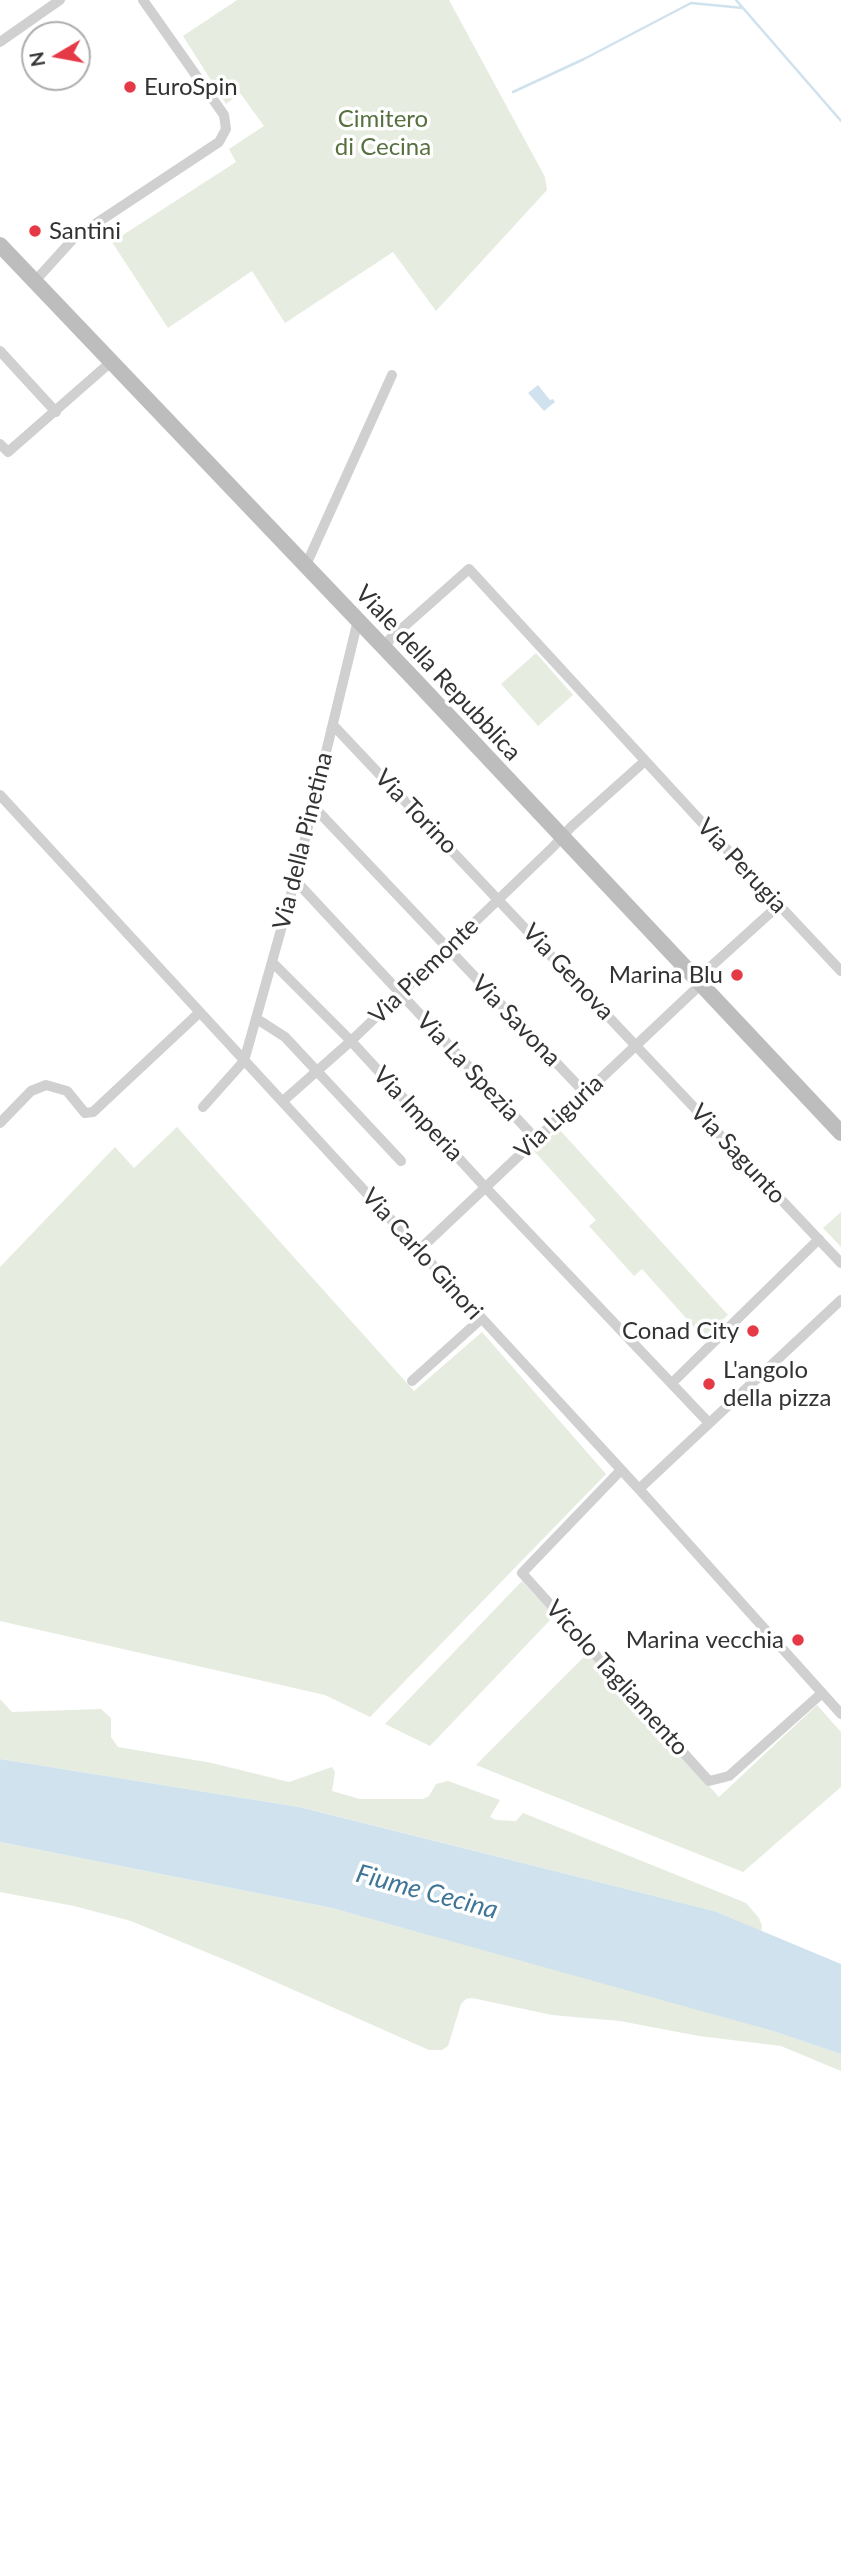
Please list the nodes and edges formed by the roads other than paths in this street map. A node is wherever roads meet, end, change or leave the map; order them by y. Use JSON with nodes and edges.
{"nodes":[{"id":1,"x":60,"y":0,"type":"edge"},
{"id":2,"x":143,"y":0,"type":"edge"},
{"id":3,"x":0,"y":41,"type":"edge"},
{"id":4,"x":1,"y":248,"type":"edge"},
{"id":5,"x":35,"y":281,"type":"junction"},
{"id":6,"x":0,"y":351,"type":"edge"},
{"id":7,"x":112,"y":361,"type":"junction"},
{"id":8,"x":392,"y":375,"type":"dead end"},
{"id":9,"x":56,"y":412,"type":"junction"},
{"id":10,"x":0,"y":444,"type":"edge"},
{"id":11,"x":306,"y":565,"type":"junction"},
{"id":12,"x":358,"y":620,"type":"junction"},
{"id":13,"x":384,"y":648,"type":"junction"},
{"id":14,"x":333,"y":724,"type":"junction"},
{"id":15,"x":645,"y":761,"type":"junction"},
{"id":16,"x":0,"y":794,"type":"edge"},
{"id":17,"x":313,"y":806,"type":"junction"},
{"id":18,"x":562,"y":839,"type":"junction"},
{"id":19,"x":295,"y":880,"type":"junction"},
{"id":20,"x":499,"y":899,"type":"junction"},
{"id":21,"x":779,"y":905,"type":"junction"},
{"id":22,"x":447,"y":949,"type":"junction"},
{"id":23,"x":272,"y":962,"type":"junction"},
{"id":24,"x":841,"y":971,"type":"edge"},
{"id":25,"x":700,"y":985,"type":"junction"},
{"id":26,"x":399,"y":994,"type":"junction"},
{"id":27,"x":200,"y":1012,"type":"junction"},
{"id":28,"x":257,"y":1019,"type":"junction"},
{"id":29,"x":351,"y":1041,"type":"junction"},
{"id":30,"x":636,"y":1045,"type":"junction"},
{"id":31,"x":244,"y":1061,"type":"junction"},
{"id":32,"x":318,"y":1071,"type":"junction"},
{"id":33,"x":585,"y":1093,"type":"junction"},
{"id":34,"x":283,"y":1101,"type":"junction"},
{"id":35,"x":203,"y":1107,"type":"dead end"},
{"id":36,"x":0,"y":1123,"type":"edge"},
{"id":37,"x":841,"y":1133,"type":"edge"},
{"id":38,"x":536,"y":1139,"type":"junction"},
{"id":39,"x":401,"y":1161,"type":"dead end"},
{"id":40,"x":485,"y":1187,"type":"junction"},
{"id":41,"x":819,"y":1239,"type":"junction"},
{"id":42,"x":419,"y":1250,"type":"junction"},
{"id":43,"x":841,"y":1263,"type":"edge"},
{"id":44,"x":841,"y":1300,"type":"edge"},
{"id":45,"x":481,"y":1320,"type":"junction"},
{"id":46,"x":412,"y":1381,"type":"dead end"},
{"id":47,"x":673,"y":1382,"type":"junction"},
{"id":48,"x":709,"y":1423,"type":"junction"},
{"id":49,"x":620,"y":1471,"type":"junction"},
{"id":50,"x":639,"y":1489,"type":"junction"},
{"id":51,"x":822,"y":1693,"type":"junction"},
{"id":52,"x":841,"y":1714,"type":"edge"}],
"edges":[{"from":1,"to":3,"type":"street"},
{"from":2,"to":5,"type":"street"},
{"from":4,"to":5,"type":"street","name":"Viale della Repubblica"},
{"from":5,"to":7,"type":"street","name":"Viale della Repubblica"},
{"from":6,"to":9,"type":"street"},
{"from":7,"to":9,"type":"street"},
{"from":7,"to":11,"type":"street","name":"Viale della Repubblica"},
{"from":8,"to":11,"type":"street"},
{"from":9,"to":10,"type":"street"},
{"from":11,"to":12,"type":"street","name":"Viale della Repubblica"},
{"from":12,"to":13,"type":"street","name":"Viale della Repubblica"},
{"from":12,"to":14,"type":"street","name":"Via della Pinetina"},
{"from":13,"to":15,"type":"street","name":"Via Perugia"},
{"from":13,"to":18,"type":"street","name":"Viale della Repubblica"},
{"from":14,"to":17,"type":"street","name":"Via della Pinetina"},
{"from":14,"to":20,"type":"street","name":"Via Torino"},
{"from":15,"to":18,"type":"street","name":"Via Piemonte"},
{"from":15,"to":21,"type":"street","name":"Via Perugia"},
{"from":16,"to":27,"type":"street","name":"Via Carlo Ginori"},
{"from":17,"to":19,"type":"street","name":"Via della Pinetina"},
{"from":17,"to":22,"type":"street","name":"Via Savona"},
{"from":18,"to":20,"type":"street","name":"Via Piemonte"},
{"from":18,"to":25,"type":"street","name":"Viale della Repubblica"},
{"from":19,"to":23,"type":"street","name":"Via della Pinetina"},
{"from":19,"to":26,"type":"street","name":"Via La Spezia"},
{"from":20,"to":22,"type":"street","name":"Via Piemonte"},
{"from":20,"to":30,"type":"street","name":"Via Genova"},
{"from":21,"to":24,"type":"street","name":"Via Perugia"},
{"from":21,"to":25,"type":"street","name":"Via Liguria"},
{"from":22,"to":26,"type":"street","name":"Via Piemonte"},
{"from":22,"to":33,"type":"street","name":"Via Savona"},
{"from":23,"to":28,"type":"street","name":"Via della Pinetina"},
{"from":23,"to":29,"type":"street","name":"Via Imperia"},
{"from":25,"to":30,"type":"street","name":"Via Liguria"},
{"from":25,"to":37,"type":"street","name":"Viale della Repubblica"},
{"from":26,"to":29,"type":"street","name":"Via Piemonte"},
{"from":26,"to":38,"type":"street","name":"Via La Spezia"},
{"from":27,"to":31,"type":"street","name":"Via Carlo Ginori"},
{"from":27,"to":36,"type":"street"},
{"from":28,"to":31,"type":"street","name":"Via della Pinetina"},
{"from":28,"to":32,"type":"street"},
{"from":29,"to":32,"type":"street","name":"Via Piemonte"},
{"from":29,"to":40,"type":"street","name":"Via Imperia"},
{"from":30,"to":33,"type":"street","name":"Via Liguria"},
{"from":30,"to":41,"type":"street","name":"Via Sagunto"},
{"from":31,"to":34,"type":"street","name":"Via Carlo Ginori"},
{"from":31,"to":35,"type":"street"},
{"from":32,"to":34,"type":"street","name":"Via Piemonte"},
{"from":32,"to":39,"type":"street"},
{"from":33,"to":38,"type":"street","name":"Via Liguria"},
{"from":34,"to":42,"type":"street","name":"Via Carlo Ginori"},
{"from":38,"to":40,"type":"street","name":"Via Liguria"},
{"from":40,"to":42,"type":"street","name":"Via Liguria"},
{"from":40,"to":47,"type":"street","name":"Via Imperia"},
{"from":41,"to":43,"type":"street","name":"Via Sagunto"},
{"from":41,"to":47,"type":"street"},
{"from":42,"to":45,"type":"street","name":"Via Carlo Ginori"},
{"from":44,"to":48,"type":"street"},
{"from":45,"to":46,"type":"street"},
{"from":45,"to":49,"type":"street","name":"Via Carlo Ginori"},
{"from":47,"to":48,"type":"street","name":"Via Imperia"},
{"from":48,"to":50,"type":"street"},
{"from":49,"to":50,"type":"street","name":"Via Carlo Ginori"},
{"from":49,"to":51,"type":"street","name":"Vicolo Tagliamento"},
{"from":50,"to":51,"type":"street","name":"Via Carlo Ginori"},
{"from":51,"to":52,"type":"street","name":"Via Carlo Ginori"}]}
